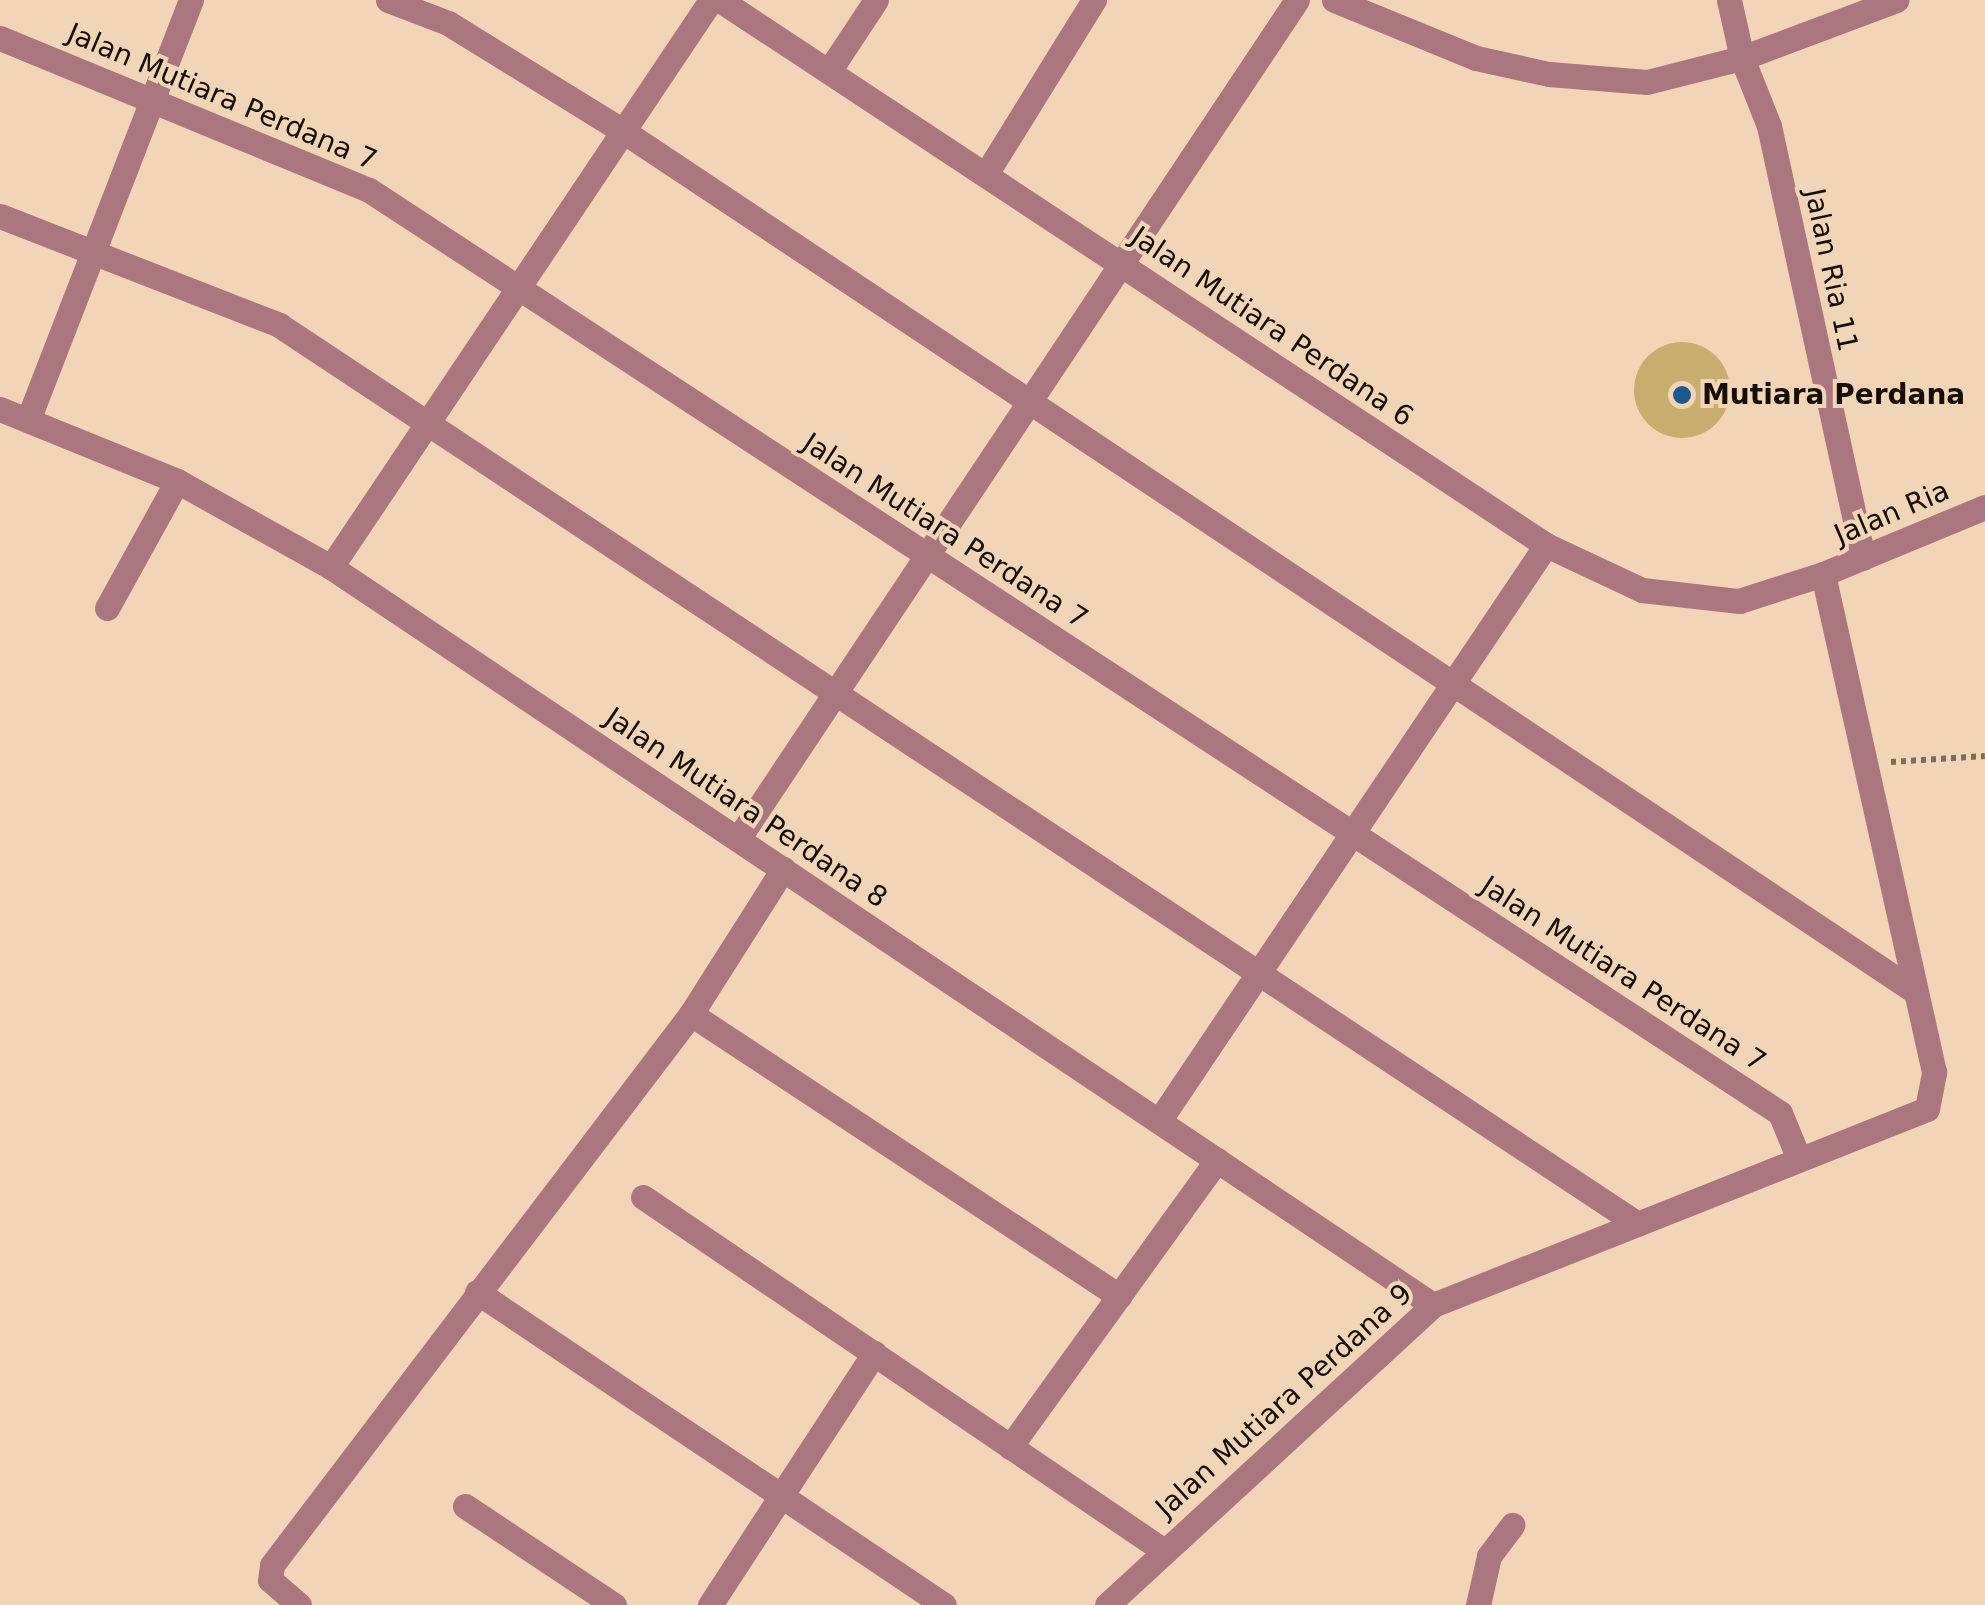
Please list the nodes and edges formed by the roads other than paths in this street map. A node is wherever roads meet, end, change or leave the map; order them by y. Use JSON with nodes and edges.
{"nodes":[{"id":1,"x":192,"y":0,"type":"edge"},
{"id":2,"x":388,"y":0,"type":"edge"},
{"id":3,"x":711,"y":0,"type":"edge"},
{"id":4,"x":720,"y":0,"type":"edge"},
{"id":5,"x":876,"y":0,"type":"edge"},
{"id":6,"x":1094,"y":0,"type":"edge"},
{"id":7,"x":1297,"y":0,"type":"edge"},
{"id":8,"x":1334,"y":0,"type":"edge"},
{"id":9,"x":1730,"y":0,"type":"edge"},
{"id":10,"x":1896,"y":0,"type":"edge"},
{"id":11,"x":0,"y":38,"type":"edge"},
{"id":12,"x":1742,"y":58,"type":"junction"},
{"id":13,"x":829,"y":71,"type":"junction"},
{"id":14,"x":153,"y":100,"type":"junction"},
{"id":15,"x":623,"y":131,"type":"junction"},
{"id":16,"x":986,"y":174,"type":"junction"},
{"id":17,"x":0,"y":216,"type":"edge"},
{"id":18,"x":93,"y":253,"type":"junction"},
{"id":19,"x":1122,"y":264,"type":"junction"},
{"id":20,"x":518,"y":288,"type":"junction"},
{"id":21,"x":1030,"y":402,"type":"junction"},
{"id":22,"x":0,"y":409,"type":"edge"},
{"id":23,"x":28,"y":420,"type":"junction"},
{"id":24,"x":428,"y":423,"type":"junction"},
{"id":25,"x":177,"y":481,"type":"junction"},
{"id":26,"x":1985,"y":507,"type":"edge"},
{"id":27,"x":1546,"y":545,"type":"junction"},
{"id":28,"x":927,"y":556,"type":"junction"},
{"id":29,"x":1863,"y":558,"type":"junction"},
{"id":30,"x":331,"y":568,"type":"junction"},
{"id":31,"x":1823,"y":574,"type":"junction"},
{"id":32,"x":107,"y":608,"type":"dead end"},
{"id":33,"x":1454,"y":684,"type":"junction"},
{"id":34,"x":836,"y":692,"type":"junction"},
{"id":35,"x":1354,"y":832,"type":"junction"},
{"id":36,"x":738,"y":839,"type":"junction"},
{"id":37,"x":783,"y":869,"type":"junction"},
{"id":38,"x":1259,"y":972,"type":"junction"},
{"id":39,"x":1916,"y":992,"type":"junction"},
{"id":40,"x":692,"y":1014,"type":"junction"},
{"id":41,"x":1159,"y":1121,"type":"junction"},
{"id":42,"x":1217,"y":1160,"type":"junction"},
{"id":43,"x":1799,"y":1160,"type":"junction"},
{"id":44,"x":643,"y":1197,"type":"dead end"},
{"id":45,"x":1638,"y":1224,"type":"junction"},
{"id":46,"x":477,"y":1292,"type":"junction"},
{"id":47,"x":1119,"y":1296,"type":"junction"},
{"id":48,"x":1433,"y":1305,"type":"junction"},
{"id":49,"x":874,"y":1353,"type":"junction"},
{"id":50,"x":1010,"y":1447,"type":"junction"},
{"id":51,"x":781,"y":1496,"type":"junction"},
{"id":52,"x":466,"y":1506,"type":"dead end"},
{"id":53,"x":1512,"y":1524,"type":"dead end"},
{"id":54,"x":1164,"y":1551,"type":"junction"},
{"id":55,"x":299,"y":1605,"type":"edge"},
{"id":56,"x":614,"y":1605,"type":"edge"},
{"id":57,"x":710,"y":1605,"type":"edge"},
{"id":58,"x":944,"y":1605,"type":"edge"},
{"id":59,"x":1106,"y":1605,"type":"edge"},
{"id":60,"x":1478,"y":1605,"type":"edge"}],
"edges":[{"from":1,"to":14,"type":"street"},
{"from":2,"to":15,"type":"street"},
{"from":3,"to":15,"type":"street"},
{"from":4,"to":13,"type":"street","name":"Jalan Mutiara Perdana 6"},
{"from":5,"to":13,"type":"street"},
{"from":6,"to":16,"type":"street"},
{"from":7,"to":19,"type":"street"},
{"from":8,"to":12,"type":"street"},
{"from":9,"to":12,"type":"street","name":"Jalan Ria 11"},
{"from":10,"to":12,"type":"street"},
{"from":11,"to":14,"type":"street","name":"Jalan Mutiara Perdana 7"},
{"from":12,"to":29,"type":"street","name":"Jalan Ria 11"},
{"from":13,"to":16,"type":"street","name":"Jalan Mutiara Perdana 6"},
{"from":14,"to":18,"type":"street"},
{"from":14,"to":20,"type":"street","name":"Jalan Mutiara Perdana 7"},
{"from":15,"to":20,"type":"street"},
{"from":15,"to":21,"type":"street"},
{"from":16,"to":19,"type":"street","name":"Jalan Mutiara Perdana 6"},
{"from":17,"to":18,"type":"street"},
{"from":18,"to":23,"type":"street"},
{"from":18,"to":24,"type":"street"},
{"from":19,"to":21,"type":"street"},
{"from":19,"to":27,"type":"street","name":"Jalan Mutiara Perdana 6"},
{"from":20,"to":24,"type":"street"},
{"from":20,"to":28,"type":"street","name":"Jalan Mutiara Perdana 7"},
{"from":21,"to":28,"type":"street"},
{"from":21,"to":33,"type":"street"},
{"from":22,"to":23,"type":"street","name":"Jalan Mutiara Perdana 8"},
{"from":23,"to":25,"type":"street","name":"Jalan Mutiara Perdana 8"},
{"from":24,"to":30,"type":"street"},
{"from":24,"to":34,"type":"street"},
{"from":25,"to":30,"type":"street","name":"Jalan Mutiara Perdana 8"},
{"from":25,"to":32,"type":"street"},
{"from":26,"to":29,"type":"street","name":"Jalan Ria"},
{"from":27,"to":31,"type":"street","name":"Jalan Mutiara Perdana 6"},
{"from":27,"to":33,"type":"street"},
{"from":28,"to":34,"type":"street"},
{"from":28,"to":35,"type":"street","name":"Jalan Mutiara Perdana 7"},
{"from":29,"to":31,"type":"street","name":"Jalan Ria"},
{"from":30,"to":36,"type":"street","name":"Jalan Mutiara Perdana 8"},
{"from":31,"to":39,"type":"street"},
{"from":33,"to":35,"type":"street"},
{"from":33,"to":39,"type":"street"},
{"from":34,"to":36,"type":"street"},
{"from":34,"to":38,"type":"street"},
{"from":35,"to":38,"type":"street"},
{"from":35,"to":43,"type":"street","name":"Jalan Mutiara Perdana 7"},
{"from":36,"to":37,"type":"street","name":"Jalan Mutiara Perdana 8"},
{"from":37,"to":40,"type":"street"},
{"from":37,"to":41,"type":"street","name":"Jalan Mutiara Perdana 8"},
{"from":38,"to":41,"type":"street"},
{"from":38,"to":45,"type":"street"},
{"from":39,"to":43,"type":"street","name":"Jalan Mutiara Perdana 9"},
{"from":40,"to":46,"type":"street"},
{"from":40,"to":47,"type":"street"},
{"from":41,"to":42,"type":"street","name":"Jalan Mutiara Perdana 8"},
{"from":42,"to":47,"type":"street"},
{"from":42,"to":48,"type":"street","name":"Jalan Mutiara Perdana 8"},
{"from":43,"to":45,"type":"street","name":"Jalan Mutiara Perdana 9"},
{"from":44,"to":49,"type":"street"},
{"from":45,"to":48,"type":"street","name":"Jalan Mutiara Perdana 9"},
{"from":46,"to":51,"type":"street"},
{"from":46,"to":55,"type":"street"},
{"from":47,"to":50,"type":"street"},
{"from":48,"to":54,"type":"street","name":"Jalan Mutiara Perdana 9"},
{"from":49,"to":50,"type":"street"},
{"from":49,"to":51,"type":"street"},
{"from":50,"to":54,"type":"street"},
{"from":51,"to":57,"type":"street"},
{"from":51,"to":58,"type":"street"},
{"from":52,"to":56,"type":"street"},
{"from":53,"to":60,"type":"street"},
{"from":54,"to":59,"type":"street","name":"Jalan Mutiara Perdana 9"}]}
